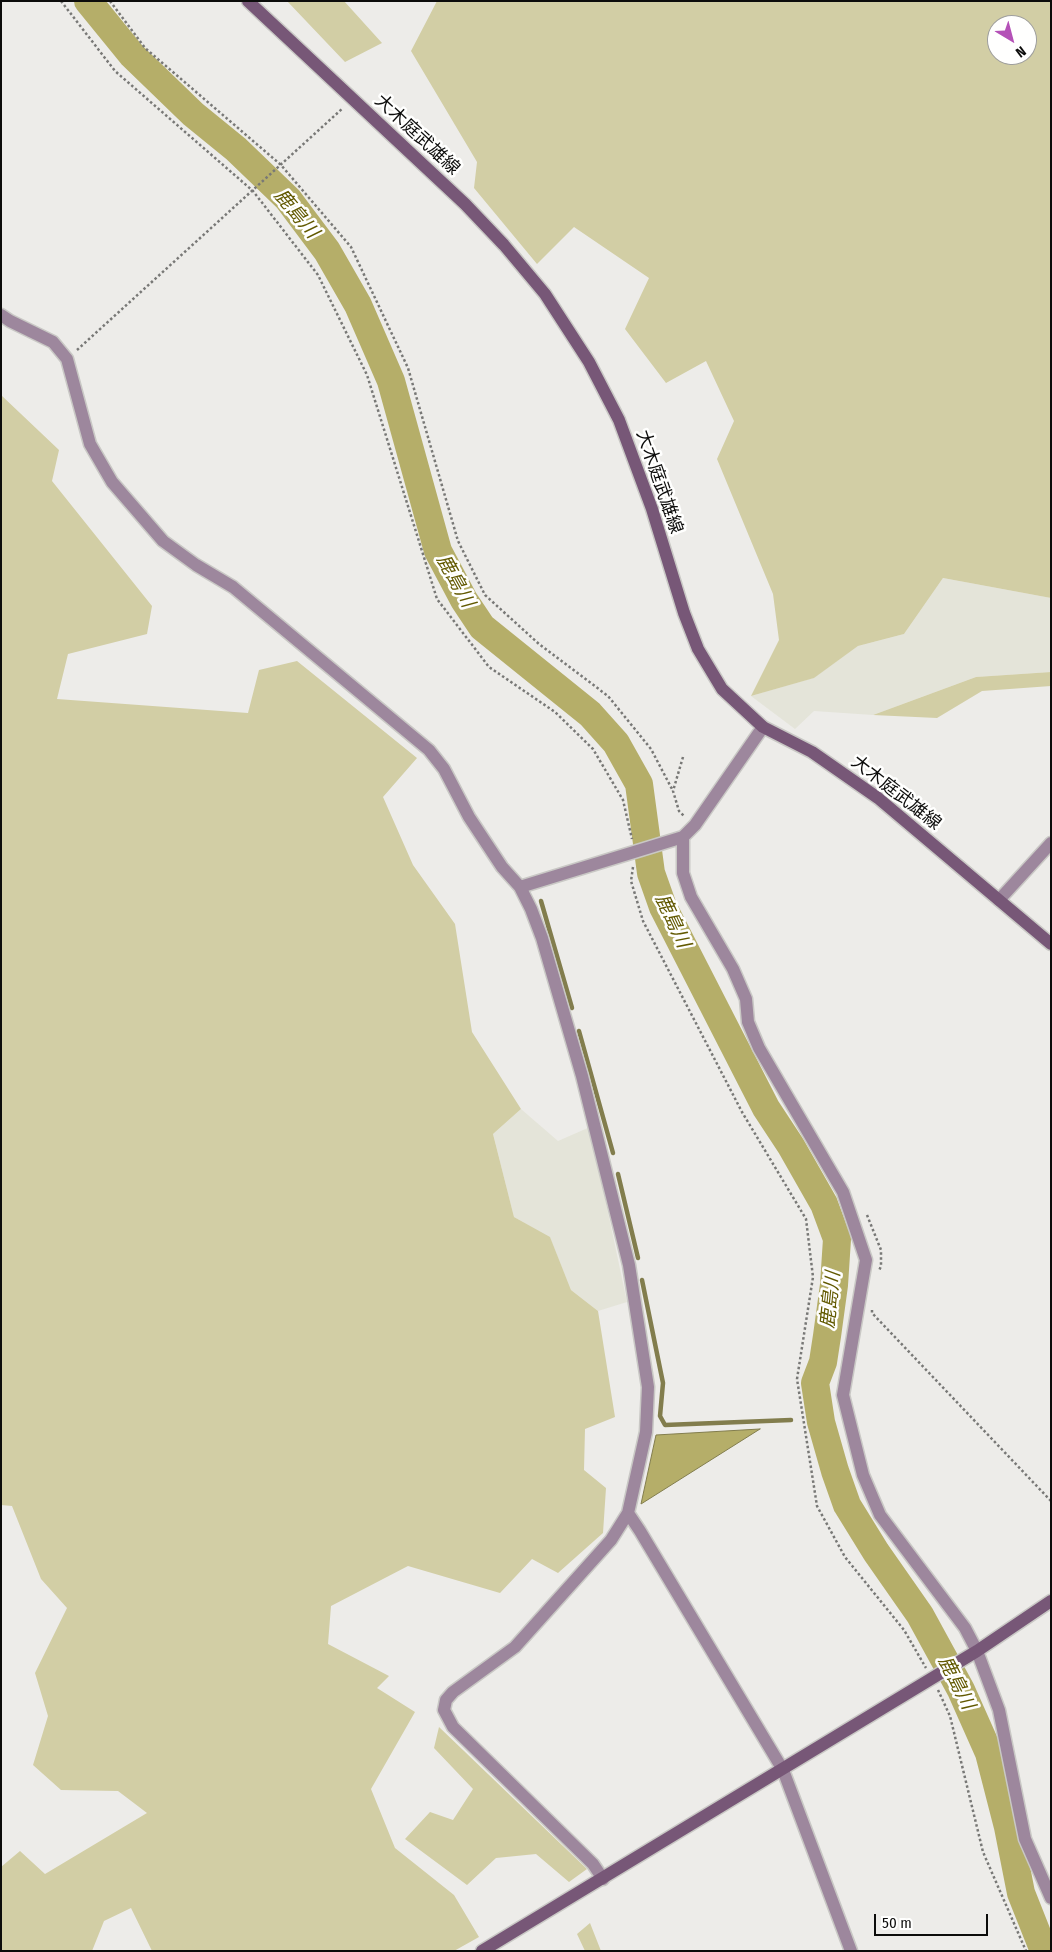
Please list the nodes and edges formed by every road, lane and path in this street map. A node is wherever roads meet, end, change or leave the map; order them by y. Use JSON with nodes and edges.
{"nodes":[{"id":1,"x":61,"y":1,"type":"edge"},
{"id":2,"x":110,"y":1,"type":"edge"},
{"id":3,"x":248,"y":1,"type":"edge"},
{"id":4,"x":353,"y":99,"type":"junction"},
{"id":5,"x":281,"y":165,"type":"junction"},
{"id":6,"x":253,"y":191,"type":"junction"},
{"id":7,"x":1,"y":315,"type":"edge"},
{"id":8,"x":67,"y":359,"type":"junction"},
{"id":9,"x":763,"y":727,"type":"junction"},
{"id":10,"x":683,"y":757,"type":"dead end"},
{"id":11,"x":673,"y":791,"type":"junction"},
{"id":12,"x":695,"y":825,"type":"junction"},
{"id":13,"x":680,"y":839,"type":"junction"},
{"id":14,"x":1051,"y":843,"type":"edge"},
{"id":15,"x":635,"y":851,"type":"junction"},
{"id":16,"x":520,"y":887,"type":"junction"},
{"id":17,"x":999,"y":900,"type":"junction"},
{"id":18,"x":1051,"y":944,"type":"edge"},
{"id":19,"x":864,"y":1208,"type":"dead end"},
{"id":20,"x":878,"y":1274,"type":"dead end"},
{"id":21,"x":871,"y":1305,"type":"dead end"},
{"id":22,"x":1051,"y":1501,"type":"edge"},
{"id":23,"x":628,"y":1513,"type":"junction"},
{"id":24,"x":1051,"y":1601,"type":"edge"},
{"id":25,"x":977,"y":1652,"type":"junction"},
{"id":26,"x":933,"y":1678,"type":"junction"},
{"id":27,"x":783,"y":1770,"type":"junction"},
{"id":28,"x":602,"y":1879,"type":"junction"},
{"id":29,"x":1051,"y":1898,"type":"edge"},
{"id":30,"x":482,"y":1951,"type":"edge"},
{"id":31,"x":851,"y":1951,"type":"edge"},
{"id":32,"x":1026,"y":1951,"type":"edge"}],
"edges":[{"from":1,"to":6,"type":"path"},
{"from":2,"to":5,"type":"path"},
{"from":3,"to":4,"type":"main road","name":"大木庭武雄線"},
{"from":4,"to":5,"type":"path"},
{"from":4,"to":9,"type":"main road","name":"大木庭武雄線"},
{"from":5,"to":6,"type":"path"},
{"from":5,"to":11,"type":"path"},
{"from":6,"to":8,"type":"path"},
{"from":6,"to":15,"type":"path"},
{"from":7,"to":8,"type":"street"},
{"from":8,"to":16,"type":"street"},
{"from":9,"to":12,"type":"street"},
{"from":9,"to":17,"type":"main road","name":"大木庭武雄線"},
{"from":10,"to":11,"type":"path"},
{"from":11,"to":12,"type":"path"},
{"from":12,"to":13,"type":"street"},
{"from":13,"to":15,"type":"street"},
{"from":13,"to":25,"type":"street"},
{"from":14,"to":17,"type":"street"},
{"from":15,"to":16,"type":"street"},
{"from":15,"to":26,"type":"path"},
{"from":16,"to":23,"type":"street"},
{"from":17,"to":18,"type":"main road","name":"大木庭武雄線"},
{"from":19,"to":20,"type":"path"},
{"from":21,"to":22,"type":"path"},
{"from":23,"to":27,"type":"street"},
{"from":23,"to":28,"type":"street"},
{"from":24,"to":25,"type":"main road"},
{"from":25,"to":26,"type":"main road"},
{"from":25,"to":29,"type":"street"},
{"from":26,"to":27,"type":"main road"},
{"from":26,"to":32,"type":"path"},
{"from":27,"to":28,"type":"main road"},
{"from":27,"to":31,"type":"street"},
{"from":28,"to":30,"type":"main road"}]}
